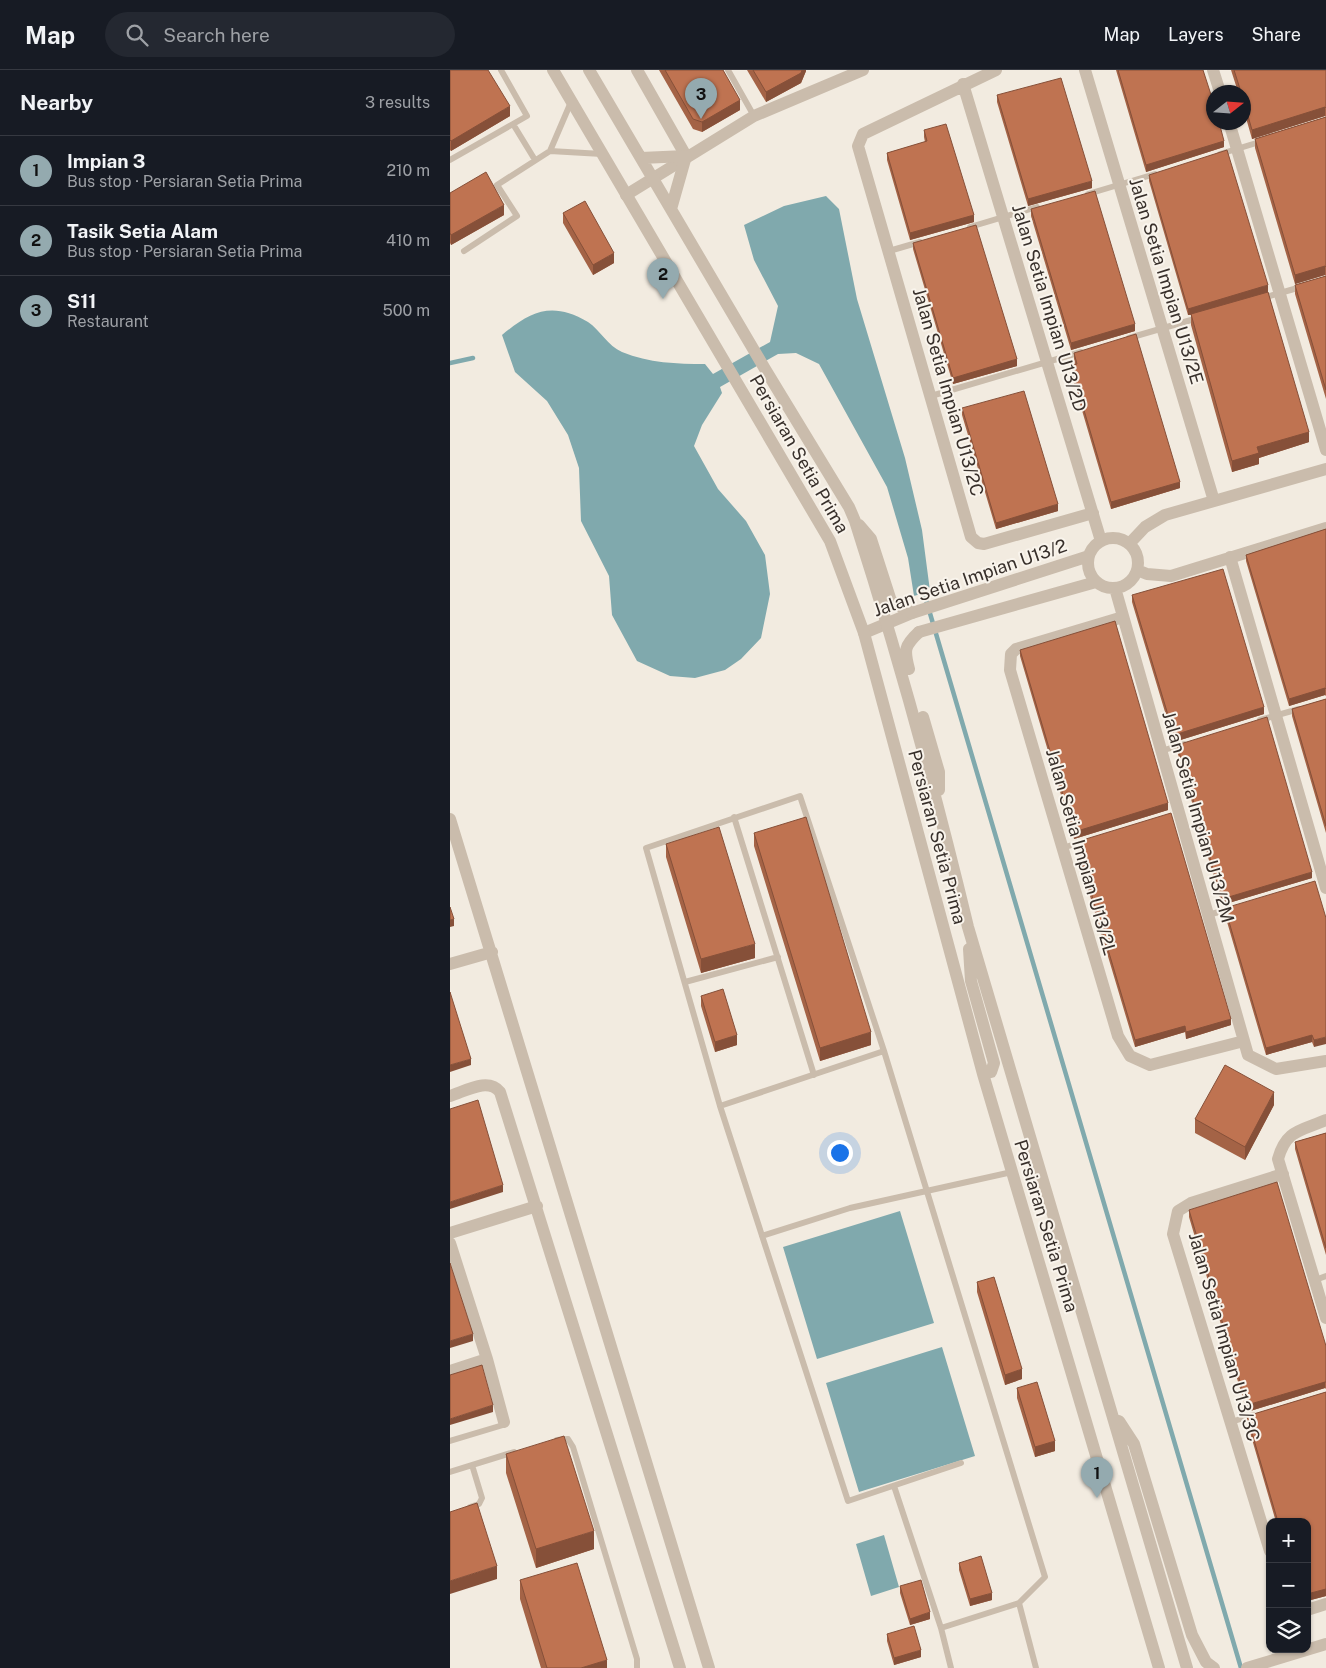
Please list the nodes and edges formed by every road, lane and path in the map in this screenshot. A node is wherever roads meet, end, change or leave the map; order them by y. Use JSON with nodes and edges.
{"nodes":[{"id":1,"x":501,"y":70,"type":"edge"},
{"id":2,"x":553,"y":70,"type":"edge"},
{"id":3,"x":589,"y":70,"type":"edge"},
{"id":4,"x":637,"y":70,"type":"edge"},
{"id":5,"x":728,"y":70,"type":"edge"},
{"id":6,"x":862,"y":70,"type":"edge"},
{"id":7,"x":996,"y":70,"type":"edge"},
{"id":8,"x":1085,"y":70,"type":"edge"},
{"id":9,"x":1213,"y":70,"type":"edge"},
{"id":10,"x":839,"y":75,"type":"edge"},
{"id":11,"x":963,"y":84,"type":"junction"},
{"id":12,"x":1218,"y":85,"type":"edge"},
{"id":13,"x":572,"y":102,"type":"junction"},
{"id":14,"x":754,"y":116,"type":"junction"},
{"id":15,"x":513,"y":124,"type":"junction"},
{"id":16,"x":1231,"y":130,"type":"edge"},
{"id":17,"x":1272,"y":138,"type":"edge"},
{"id":18,"x":1237,"y":149,"type":"junction"},
{"id":19,"x":550,"y":151,"type":"junction"},
{"id":20,"x":602,"y":154,"type":"junction"},
{"id":21,"x":686,"y":156,"type":"junction"},
{"id":22,"x":641,"y":158,"type":"junction"},
{"id":23,"x":1210,"y":158,"type":"edge"},
{"id":24,"x":450,"y":160,"type":"edge"},
{"id":25,"x":535,"y":160,"type":"junction"},
{"id":26,"x":1165,"y":171,"type":"edge"},
{"id":27,"x":653,"y":178,"type":"junction"},
{"id":28,"x":1120,"y":185,"type":"junction"},
{"id":29,"x":626,"y":195,"type":"junction"},
{"id":30,"x":1084,"y":195,"type":"edge"},
{"id":31,"x":1048,"y":204,"type":"edge"},
{"id":32,"x":671,"y":209,"type":"junction"},
{"id":33,"x":1003,"y":217,"type":"junction"},
{"id":34,"x":965,"y":228,"type":"edge"},
{"id":35,"x":927,"y":240,"type":"edge"},
{"id":36,"x":464,"y":251,"type":"dead end"},
{"id":37,"x":889,"y":251,"type":"junction"},
{"id":38,"x":1307,"y":285,"type":"edge"},
{"id":39,"x":1280,"y":294,"type":"junction"},
{"id":40,"x":1252,"y":302,"type":"edge"},
{"id":41,"x":1207,"y":315,"type":"edge"},
{"id":42,"x":1162,"y":328,"type":"junction"},
{"id":43,"x":1124,"y":340,"type":"edge"},
{"id":44,"x":1086,"y":351,"type":"edge"},
{"id":45,"x":1047,"y":362,"type":"junction"},
{"id":46,"x":931,"y":396,"type":"junction"},
{"id":47,"x":1326,"y":450,"type":"edge"},
{"id":48,"x":1326,"y":469,"type":"edge"},
{"id":49,"x":1214,"y":501,"type":"junction"},
{"id":50,"x":1093,"y":513,"type":"junction"},
{"id":51,"x":855,"y":521,"type":"junction"},
{"id":52,"x":1326,"y":528,"type":"edge"},
{"id":53,"x":1101,"y":541,"type":"junction"},
{"id":54,"x":1128,"y":544,"type":"junction"},
{"id":55,"x":1089,"y":556,"type":"junction"},
{"id":56,"x":1230,"y":557,"type":"junction"},
{"id":57,"x":1137,"y":570,"type":"junction"},
{"id":58,"x":1023,"y":578,"type":"junction"},
{"id":59,"x":1096,"y":582,"type":"junction"},
{"id":60,"x":1115,"y":588,"type":"junction"},
{"id":61,"x":1030,"y":600,"type":"junction"},
{"id":62,"x":913,"y":613,"type":"junction"},
{"id":63,"x":1123,"y":617,"type":"junction"},
{"id":64,"x":888,"y":623,"type":"junction"},
{"id":65,"x":864,"y":633,"type":"junction"},
{"id":66,"x":1309,"y":705,"type":"edge"},
{"id":67,"x":1276,"y":716,"type":"junction"},
{"id":68,"x":1250,"y":724,"type":"edge"},
{"id":69,"x":1188,"y":743,"type":"edge"},
{"id":70,"x":1161,"y":751,"type":"junction"},
{"id":71,"x":940,"y":810,"type":"junction"},
{"id":72,"x":734,"y":817,"type":"junction"},
{"id":73,"x":450,"y":819,"type":"edge"},
{"id":74,"x":1089,"y":840,"type":"edge"},
{"id":75,"x":1062,"y":848,"type":"junction"},
{"id":76,"x":1323,"y":883,"type":"edge"},
{"id":77,"x":1244,"y":905,"type":"edge"},
{"id":78,"x":1208,"y":915,"type":"junction"},
{"id":79,"x":968,"y":927,"type":"junction"},
{"id":80,"x":492,"y":952,"type":"junction"},
{"id":81,"x":778,"y":957,"type":"junction"},
{"id":82,"x":450,"y":964,"type":"edge"},
{"id":83,"x":685,"y":982,"type":"junction"},
{"id":84,"x":1244,"y":1041,"type":"junction"},
{"id":85,"x":884,"y":1052,"type":"junction"},
{"id":86,"x":1326,"y":1061,"type":"edge"},
{"id":87,"x":983,"y":1074,"type":"junction"},
{"id":88,"x":814,"y":1075,"type":"junction"},
{"id":89,"x":450,"y":1096,"type":"edge"},
{"id":90,"x":720,"y":1106,"type":"junction"},
{"id":91,"x":1326,"y":1120,"type":"edge"},
{"id":92,"x":1012,"y":1172,"type":"junction"},
{"id":93,"x":1283,"y":1174,"type":"junction"},
{"id":94,"x":925,"y":1190,"type":"junction"},
{"id":95,"x":537,"y":1206,"type":"junction"},
{"id":96,"x":450,"y":1233,"type":"edge"},
{"id":97,"x":762,"y":1236,"type":"junction"},
{"id":98,"x":450,"y":1243,"type":"edge"},
{"id":99,"x":1320,"y":1278,"type":"edge"},
{"id":100,"x":1326,"y":1318,"type":"edge"},
{"id":101,"x":487,"y":1359,"type":"junction"},
{"id":102,"x":450,"y":1371,"type":"edge"},
{"id":103,"x":1112,"y":1411,"type":"junction"},
{"id":104,"x":1259,"y":1413,"type":"edge"},
{"id":105,"x":504,"y":1422,"type":"joint"},
{"id":106,"x":1230,"y":1422,"type":"junction"},
{"id":107,"x":450,"y":1441,"type":"edge"},
{"id":108,"x":550,"y":1442,"type":"edge"},
{"id":109,"x":524,"y":1450,"type":"edge"},
{"id":110,"x":961,"y":1463,"type":"dead end"},
{"id":111,"x":472,"y":1465,"type":"junction"},
{"id":112,"x":450,"y":1472,"type":"edge"},
{"id":113,"x":894,"y":1486,"type":"junction"},
{"id":114,"x":466,"y":1508,"type":"edge"},
{"id":115,"x":1266,"y":1538,"type":"edge"},
{"id":116,"x":1019,"y":1604,"type":"junction"},
{"id":117,"x":1326,"y":1604,"type":"edge"},
{"id":118,"x":1311,"y":1609,"type":"edge"},
{"id":119,"x":941,"y":1628,"type":"junction"},
{"id":120,"x":1326,"y":1644,"type":"edge"},
{"id":121,"x":637,"y":1668,"type":"edge"},
{"id":122,"x":680,"y":1668,"type":"edge"},
{"id":123,"x":710,"y":1668,"type":"edge"},
{"id":124,"x":951,"y":1668,"type":"edge"},
{"id":125,"x":1036,"y":1668,"type":"edge"},
{"id":126,"x":1159,"y":1668,"type":"edge"},
{"id":127,"x":1187,"y":1668,"type":"edge"},
{"id":128,"x":1214,"y":1668,"type":"edge"},
{"id":129,"x":1247,"y":1668,"type":"edge"}],
"edges":[{"from":1,"to":15,"type":"lane"},
{"from":2,"to":13,"type":"street","name":"Persiaran Setia Prima"},
{"from":3,"to":22,"type":"street","name":"Persiaran Setia Prima"},
{"from":4,"to":21,"type":"street"},
{"from":5,"to":14,"type":"lane"},
{"from":6,"to":10,"type":"street"},
{"from":7,"to":11,"type":"street"},
{"from":8,"to":28,"type":"street","name":"Jalan Setia Impian U13/2E"},
{"from":9,"to":12,"type":"street"},
{"from":10,"to":14,"type":"street"},
{"from":11,"to":33,"type":"street","name":"Jalan Setia Impian U13/2D"},
{"from":11,"to":37,"type":"street","name":"Jalan Setia Impian U13/2C"},
{"from":13,"to":19,"type":"lane"},
{"from":13,"to":20,"type":"street","name":"Persiaran Setia Prima"},
{"from":14,"to":21,"type":"street"},
{"from":15,"to":24,"type":"lane"},
{"from":15,"to":25,"type":"lane"},
{"from":16,"to":18,"type":"street"},
{"from":17,"to":18,"type":"lane"},
{"from":18,"to":23,"type":"lane"},
{"from":18,"to":39,"type":"street"},
{"from":19,"to":20,"type":"lane"},
{"from":19,"to":25,"type":"lane"},
{"from":20,"to":29,"type":"street","name":"Persiaran Setia Prima"},
{"from":21,"to":22,"type":"street"},
{"from":21,"to":27,"type":"street"},
{"from":21,"to":32,"type":"street"},
{"from":22,"to":27,"type":"street","name":"Persiaran Setia Prima"},
{"from":25,"to":36,"type":"lane"},
{"from":26,"to":28,"type":"lane"},
{"from":27,"to":29,"type":"street"},
{"from":27,"to":32,"type":"street","name":"Persiaran Setia Prima"},
{"from":28,"to":30,"type":"lane"},
{"from":28,"to":42,"type":"street","name":"Jalan Setia Impian U13/2E"},
{"from":29,"to":65,"type":"street","name":"Persiaran Setia Prima"},
{"from":31,"to":33,"type":"lane"},
{"from":32,"to":51,"type":"street","name":"Persiaran Setia Prima"},
{"from":33,"to":34,"type":"lane"},
{"from":33,"to":45,"type":"street","name":"Jalan Setia Impian U13/2D"},
{"from":35,"to":37,"type":"lane"},
{"from":37,"to":46,"type":"street","name":"Jalan Setia Impian U13/2C"},
{"from":38,"to":39,"type":"lane"},
{"from":39,"to":40,"type":"lane"},
{"from":39,"to":47,"type":"street"},
{"from":41,"to":42,"type":"lane"},
{"from":42,"to":43,"type":"lane"},
{"from":42,"to":49,"type":"street","name":"Jalan Setia Impian U13/2E"},
{"from":44,"to":45,"type":"lane"},
{"from":45,"to":46,"type":"lane"},
{"from":45,"to":50,"type":"street","name":"Jalan Setia Impian U13/2D"},
{"from":46,"to":50,"type":"street","name":"Jalan Setia Impian U13/2C"},
{"from":48,"to":49,"type":"street"},
{"from":49,"to":54,"type":"street"},
{"from":50,"to":53,"type":"street","name":"Jalan Setia Impian U13/2D"},
{"from":51,"to":62,"type":"street"},
{"from":51,"to":64,"type":"street","name":"Persiaran Setia Prima"},
{"from":52,"to":56,"type":"street"},
{"from":53,"to":54,"type":"street"},
{"from":53,"to":55,"type":"street"},
{"from":54,"to":57,"type":"street"},
{"from":55,"to":58,"type":"street","name":"Jalan Setia Impian U13/2"},
{"from":55,"to":59,"type":"street"},
{"from":56,"to":57,"type":"street"},
{"from":56,"to":67,"type":"street"},
{"from":57,"to":60,"type":"street"},
{"from":58,"to":61,"type":"street"},
{"from":58,"to":62,"type":"street","name":"Jalan Setia Impian U13/2"},
{"from":59,"to":60,"type":"street"},
{"from":59,"to":61,"type":"street","name":"Jalan Setia Impian U13/2"},
{"from":60,"to":63,"type":"street","name":"Jalan Setia Impian U13/2M"},
{"from":61,"to":71,"type":"street","name":"Jalan Setia Impian U13/2"},
{"from":62,"to":64,"type":"street","name":"Jalan Setia Impian U13/2"},
{"from":63,"to":70,"type":"street","name":"Jalan Setia Impian U13/2M"},
{"from":63,"to":75,"type":"street","name":"Jalan Setia Impian U13/2L"},
{"from":64,"to":65,"type":"street","name":"Jalan Setia Impian U13/2"},
{"from":64,"to":71,"type":"street","name":"Persiaran Setia Prima"},
{"from":65,"to":87,"type":"street","name":"Persiaran Setia Prima"},
{"from":66,"to":67,"type":"lane"},
{"from":67,"to":68,"type":"lane"},
{"from":67,"to":76,"type":"street"},
{"from":69,"to":70,"type":"lane"},
{"from":70,"to":78,"type":"street","name":"Jalan Setia Impian U13/2M"},
{"from":71,"to":79,"type":"street","name":"Persiaran Setia Prima"},
{"from":72,"to":81,"type":"lane"},
{"from":72,"to":83,"type":"lane"},
{"from":72,"to":85,"type":"lane"},
{"from":73,"to":80,"type":"street"},
{"from":74,"to":75,"type":"lane"},
{"from":75,"to":84,"type":"street","name":"Jalan Setia Impian U13/2L"},
{"from":77,"to":78,"type":"lane"},
{"from":78,"to":84,"type":"street","name":"Jalan Setia Impian U13/2M"},
{"from":79,"to":87,"type":"street"},
{"from":79,"to":103,"type":"street","name":"Persiaran Setia Prima"},
{"from":80,"to":82,"type":"street"},
{"from":80,"to":123,"type":"street"},
{"from":81,"to":83,"type":"lane"},
{"from":81,"to":88,"type":"lane"},
{"from":83,"to":90,"type":"lane"},
{"from":84,"to":86,"type":"street","name":"Jalan Setia Impian U13/2M"},
{"from":85,"to":88,"type":"lane"},
{"from":85,"to":94,"type":"lane"},
{"from":87,"to":92,"type":"street","name":"Persiaran Setia Prima"},
{"from":88,"to":90,"type":"lane"},
{"from":89,"to":95,"type":"street"},
{"from":90,"to":97,"type":"lane"},
{"from":91,"to":93,"type":"street"},
{"from":92,"to":94,"type":"lane"},
{"from":92,"to":126,"type":"street","name":"Persiaran Setia Prima"},
{"from":93,"to":99,"type":"street"},
{"from":93,"to":106,"type":"street","name":"Jalan Setia Impian U13/3C"},
{"from":94,"to":97,"type":"lane"},
{"from":94,"to":116,"type":"lane"},
{"from":95,"to":96,"type":"street"},
{"from":95,"to":122,"type":"street"},
{"from":97,"to":113,"type":"lane"},
{"from":98,"to":101,"type":"street"},
{"from":99,"to":100,"type":"street"},
{"from":101,"to":102,"type":"street"},
{"from":101,"to":105,"type":"street"},
{"from":103,"to":127,"type":"street","name":"Persiaran Setia Prima"},
{"from":103,"to":128,"type":"street"},
{"from":104,"to":106,"type":"lane"},
{"from":105,"to":107,"type":"lane"},
{"from":106,"to":115,"type":"street","name":"Jalan Setia Impian U13/3C"},
{"from":108,"to":121,"type":"lane"},
{"from":109,"to":111,"type":"lane"},
{"from":110,"to":113,"type":"lane"},
{"from":111,"to":112,"type":"lane"},
{"from":111,"to":114,"type":"lane"},
{"from":113,"to":119,"type":"lane"},
{"from":116,"to":119,"type":"lane"},
{"from":116,"to":125,"type":"lane"},
{"from":117,"to":118,"type":"street"},
{"from":119,"to":124,"type":"lane"},
{"from":120,"to":129,"type":"street"}]}
